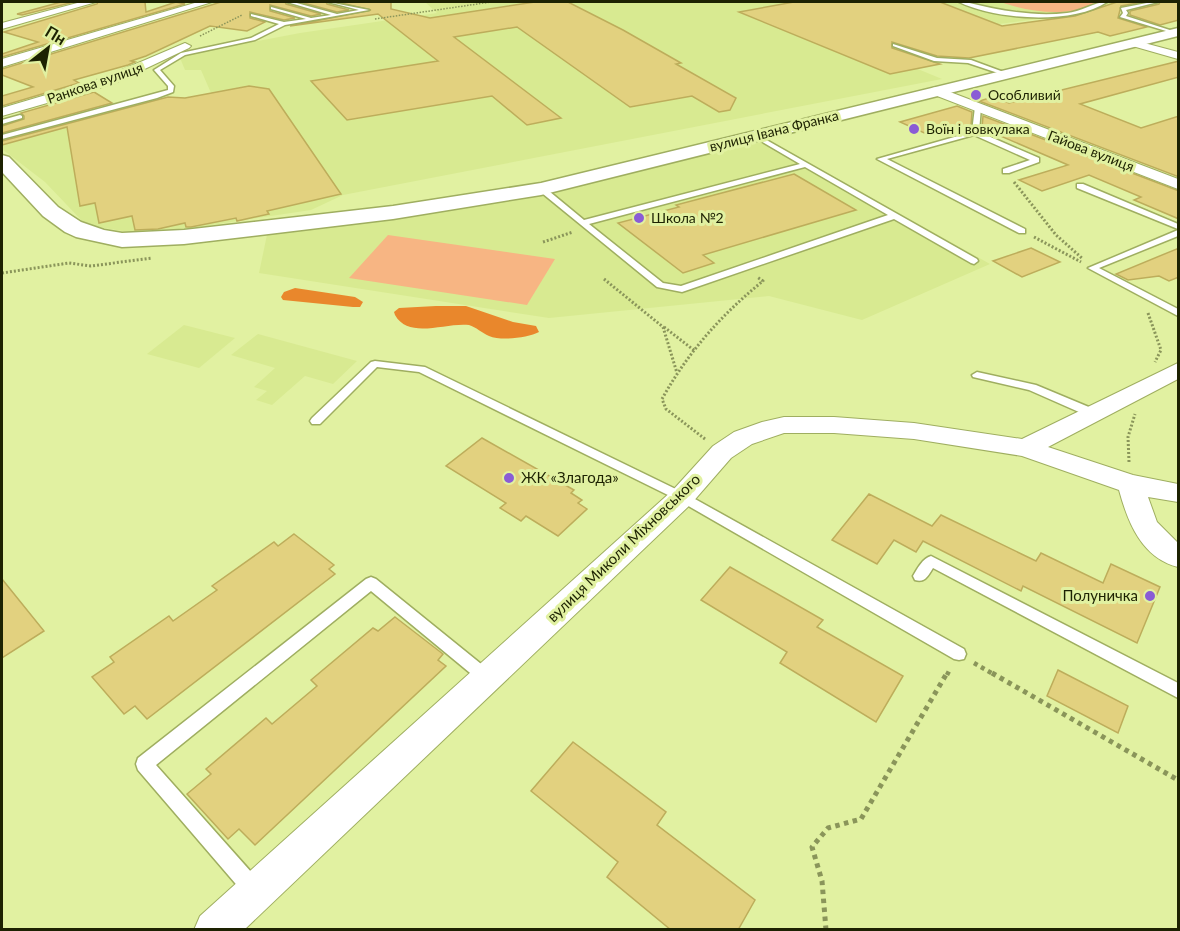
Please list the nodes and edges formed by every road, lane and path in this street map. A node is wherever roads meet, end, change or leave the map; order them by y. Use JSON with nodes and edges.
{"nodes":[{"id":1,"x":91,"y":2,"type":"edge"},
{"id":2,"x":207,"y":2,"type":"edge"},
{"id":3,"x":290,"y":2,"type":"edge"},
{"id":4,"x":330,"y":2,"type":"edge"},
{"id":5,"x":961,"y":2,"type":"edge"},
{"id":6,"x":1105,"y":2,"type":"edge"},
{"id":7,"x":1156,"y":2,"type":"edge"},
{"id":8,"x":1170,"y":2,"type":"edge"},
{"id":9,"x":1179,"y":3,"type":"edge"},
{"id":10,"x":244,"y":14,"type":"dead end"},
{"id":11,"x":253,"y":15,"type":"dead end"},
{"id":12,"x":340,"y":15,"type":"junction"},
{"id":13,"x":314,"y":19,"type":"junction"},
{"id":14,"x":284,"y":24,"type":"junction"},
{"id":15,"x":2,"y":26,"type":"edge"},
{"id":16,"x":1176,"y":32,"type":"edge"},
{"id":17,"x":1133,"y":43,"type":"junction"},
{"id":18,"x":895,"y":45,"type":"dead end"},
{"id":19,"x":185,"y":46,"type":"joint"},
{"id":20,"x":1179,"y":56,"type":"edge"},
{"id":21,"x":2,"y":63,"type":"edge"},
{"id":22,"x":1006,"y":74,"type":"junction"},
{"id":23,"x":938,"y":91,"type":"junction"},
{"id":24,"x":978,"y":107,"type":"junction"},
{"id":25,"x":2,"y":112,"type":"edge"},
{"id":26,"x":20,"y":117,"type":"dead end"},
{"id":27,"x":2,"y":122,"type":"edge"},
{"id":28,"x":975,"y":133,"type":"junction"},
{"id":29,"x":2,"y":136,"type":"edge"},
{"id":30,"x":756,"y":136,"type":"junction"},
{"id":31,"x":2,"y":161,"type":"edge"},
{"id":32,"x":805,"y":165,"type":"junction"},
{"id":33,"x":1006,"y":171,"type":"joint"},
{"id":34,"x":1179,"y":184,"type":"edge"},
{"id":35,"x":1080,"y":186,"type":"dead end"},
{"id":36,"x":541,"y":189,"type":"junction"},
{"id":37,"x":894,"y":216,"type":"junction"},
{"id":38,"x":586,"y":225,"type":"junction"},
{"id":39,"x":1179,"y":227,"type":"edge"},
{"id":40,"x":1022,"y":231,"type":"joint"},
{"id":41,"x":1179,"y":232,"type":"edge"},
{"id":42,"x":543,"y":242,"type":"dead end"},
{"id":43,"x":974,"y":261,"type":"dead end"},
{"id":44,"x":1092,"y":268,"type":"junction"},
{"id":45,"x":746,"y":269,"type":"junction"},
{"id":46,"x":604,"y":279,"type":"dead end"},
{"id":47,"x":1179,"y":313,"type":"edge"},
{"id":48,"x":663,"y":327,"type":"junction"},
{"id":49,"x":694,"y":351,"type":"junction"},
{"id":50,"x":1179,"y":370,"type":"edge"},
{"id":51,"x":677,"y":374,"type":"junction"},
{"id":52,"x":977,"y":375,"type":"dead end"},
{"id":53,"x":1092,"y":413,"type":"junction"},
{"id":54,"x":316,"y":421,"type":"dead end"},
{"id":55,"x":1025,"y":448,"type":"junction"},
{"id":56,"x":722,"y":453,"type":"junction"},
{"id":57,"x":1131,"y":484,"type":"junction"},
{"id":58,"x":1179,"y":493,"type":"edge"},
{"id":59,"x":682,"y":497,"type":"junction"},
{"id":60,"x":1179,"y":556,"type":"edge"},
{"id":61,"x":920,"y":576,"type":"dead end"},
{"id":62,"x":959,"y":654,"type":"junction"},
{"id":63,"x":487,"y":677,"type":"junction"},
{"id":64,"x":1179,"y":691,"type":"edge"},
{"id":65,"x":1179,"y":780,"type":"edge"},
{"id":66,"x":254,"y":891,"type":"junction"},
{"id":67,"x":214,"y":930,"type":"edge"},
{"id":68,"x":826,"y":930,"type":"edge"}],
"edges":[{"from":1,"to":15,"type":"street"},
{"from":2,"to":21,"type":"street"},
{"from":3,"to":12,"type":"lane"},
{"from":3,"to":13,"type":"lane"},
{"from":4,"to":12,"type":"lane"},
{"from":5,"to":6,"type":"lane"},
{"from":7,"to":16,"type":"lane"},
{"from":8,"to":9,"type":"lane"},
{"from":10,"to":19,"type":"path"},
{"from":11,"to":14,"type":"lane"},
{"from":12,"to":13,"type":"lane"},
{"from":13,"to":14,"type":"lane"},
{"from":14,"to":29,"type":"lane"},
{"from":16,"to":17,"type":"main road","name":"вулиця Івана Франка"},
{"from":17,"to":20,"type":"street"},
{"from":17,"to":22,"type":"main road","name":"вулиця Івана Франка"},
{"from":18,"to":22,"type":"lane"},
{"from":19,"to":25,"type":"street","name":"Ранкова вулиця"},
{"from":22,"to":23,"type":"main road","name":"вулиця Івана Франка"},
{"from":23,"to":24,"type":"street","name":"Гайова вулиця"},
{"from":23,"to":30,"type":"main road","name":"вулиця Івана Франка"},
{"from":24,"to":28,"type":"lane"},
{"from":24,"to":34,"type":"street","name":"Гайова вулиця"},
{"from":26,"to":27,"type":"lane"},
{"from":28,"to":33,"type":"lane"},
{"from":28,"to":40,"type":"lane"},
{"from":30,"to":32,"type":"lane"},
{"from":30,"to":36,"type":"main road","name":"вулиця Івана Франка"},
{"from":31,"to":36,"type":"main road","name":"вулиця Івана Франка"},
{"from":32,"to":37,"type":"lane"},
{"from":32,"to":38,"type":"lane"},
{"from":33,"to":44,"type":"path"},
{"from":35,"to":39,"type":"lane"},
{"from":36,"to":38,"type":"lane"},
{"from":37,"to":43,"type":"lane"},
{"from":37,"to":45,"type":"lane"},
{"from":38,"to":42,"type":"path"},
{"from":38,"to":45,"type":"lane"},
{"from":40,"to":44,"type":"path"},
{"from":41,"to":44,"type":"lane"},
{"from":44,"to":47,"type":"lane"},
{"from":45,"to":49,"type":"path"},
{"from":46,"to":48,"type":"path"},
{"from":48,"to":49,"type":"path"},
{"from":48,"to":51,"type":"path"},
{"from":49,"to":51,"type":"path"},
{"from":50,"to":53,"type":"street"},
{"from":51,"to":56,"type":"path"},
{"from":52,"to":53,"type":"lane"},
{"from":53,"to":55,"type":"street"},
{"from":54,"to":59,"type":"lane"},
{"from":55,"to":56,"type":"street","name":"вулиця Миколи Міхновського"},
{"from":55,"to":57,"type":"street","name":"вулиця Миколи Міхновського"},
{"from":56,"to":59,"type":"street","name":"вулиця Миколи Міхновського"},
{"from":57,"to":58,"type":"street","name":"вулиця Миколи Міхновського"},
{"from":57,"to":60,"type":"street"},
{"from":59,"to":62,"type":"lane"},
{"from":59,"to":63,"type":"street","name":"вулиця Миколи Міхновського"},
{"from":61,"to":64,"type":"lane"},
{"from":62,"to":65,"type":"path"},
{"from":62,"to":68,"type":"path"},
{"from":63,"to":66,"type":"street","name":"вулиця Миколи Міхновського"},
{"from":63,"to":66,"type":"lane"},
{"from":66,"to":67,"type":"street","name":"вулиця Миколи Міхновського"}]}
